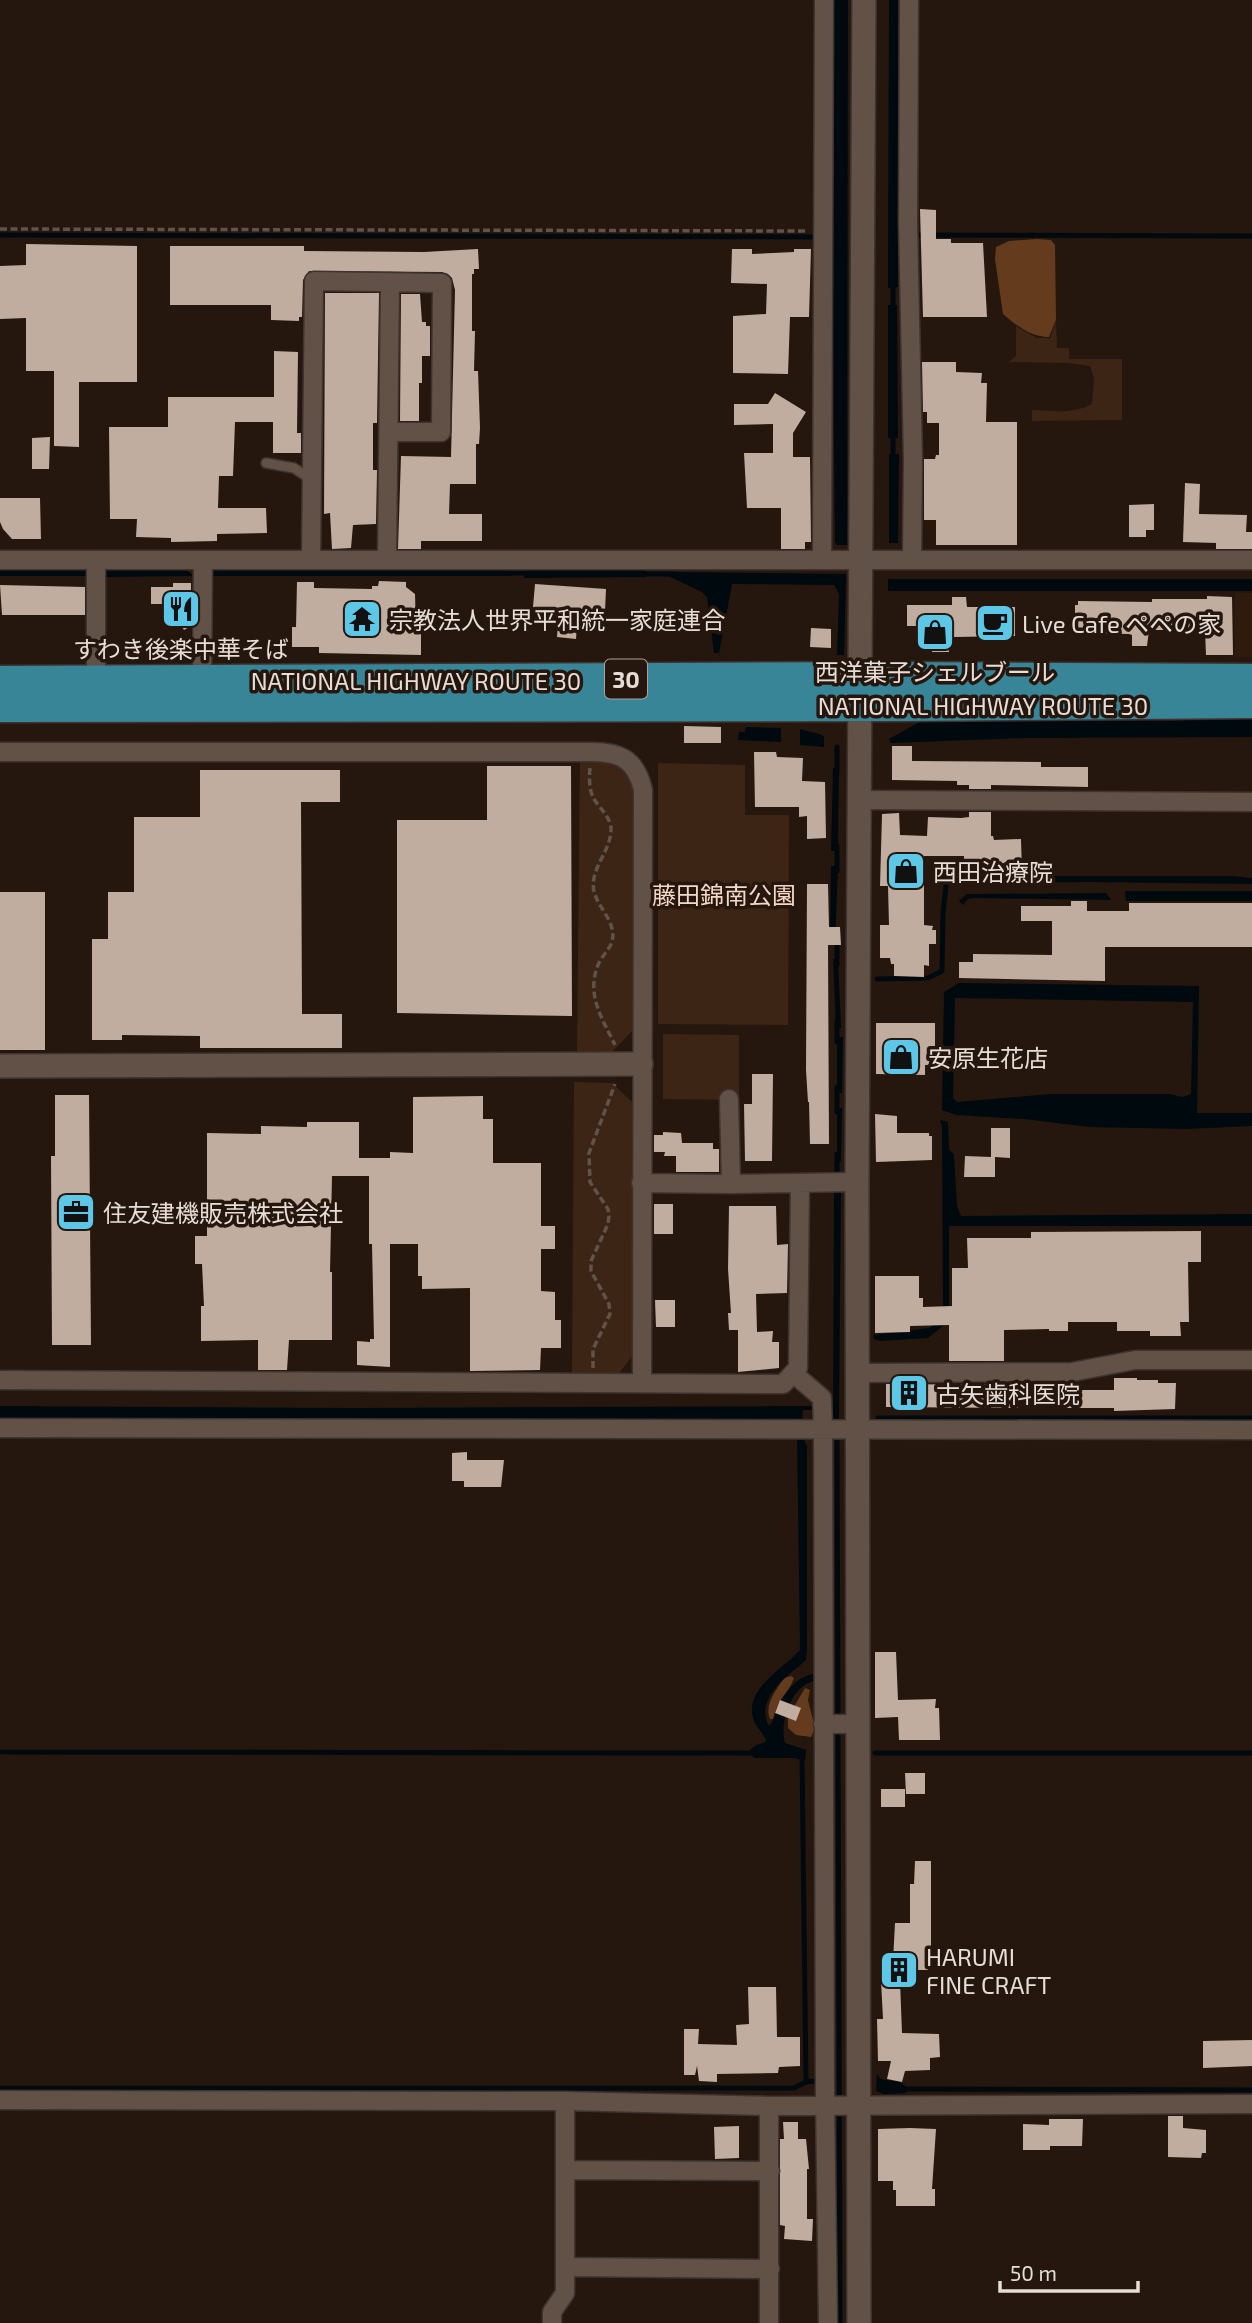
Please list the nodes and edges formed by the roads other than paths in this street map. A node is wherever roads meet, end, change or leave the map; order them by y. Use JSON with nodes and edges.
{"nodes":[{"id":1,"x":824,"y":0,"type":"edge"},
{"id":2,"x":864,"y":0,"type":"edge"},
{"id":3,"x":909,"y":0,"type":"edge"},
{"id":4,"x":390,"y":282,"type":"junction"},
{"id":5,"x":389,"y":432,"type":"junction"},
{"id":6,"x":266,"y":463,"type":"dead end"},
{"id":7,"x":312,"y":480,"type":"junction"},
{"id":8,"x":203,"y":559,"type":"junction"},
{"id":9,"x":311,"y":559,"type":"junction"},
{"id":10,"x":862,"y":559,"type":"junction"},
{"id":11,"x":912,"y":559,"type":"junction"},
{"id":12,"x":0,"y":560,"type":"edge"},
{"id":13,"x":387,"y":560,"type":"junction"},
{"id":14,"x":822,"y":560,"type":"junction"},
{"id":15,"x":1252,"y":560,"type":"edge"},
{"id":16,"x":96,"y":568,"type":"junction"},
{"id":17,"x":1252,"y":679,"type":"edge"},
{"id":18,"x":0,"y":681,"type":"edge"},
{"id":19,"x":96,"y":681,"type":"junction"},
{"id":20,"x":202,"y":681,"type":"junction"},
{"id":21,"x":859,"y":692,"type":"junction"},
{"id":22,"x":1252,"y":703,"type":"edge"},
{"id":23,"x":0,"y":707,"type":"edge"},
{"id":24,"x":0,"y":752,"type":"edge"},
{"id":25,"x":858,"y":800,"type":"junction"},
{"id":26,"x":1252,"y":802,"type":"edge"},
{"id":27,"x":632,"y":1064,"type":"junction"},
{"id":28,"x":0,"y":1066,"type":"edge"},
{"id":29,"x":729,"y":1099,"type":"dead end"},
{"id":30,"x":844,"y":1182,"type":"junction"},
{"id":31,"x":641,"y":1183,"type":"junction"},
{"id":32,"x":800,"y":1183,"type":"junction"},
{"id":33,"x":731,"y":1184,"type":"junction"},
{"id":34,"x":1252,"y":1360,"type":"edge"},
{"id":35,"x":793,"y":1373,"type":"junction"},
{"id":36,"x":857,"y":1373,"type":"junction"},
{"id":37,"x":0,"y":1380,"type":"edge"},
{"id":38,"x":642,"y":1382,"type":"junction"},
{"id":39,"x":0,"y":1428,"type":"edge"},
{"id":40,"x":839,"y":1430,"type":"junction"},
{"id":41,"x":1252,"y":1430,"type":"edge"},
{"id":42,"x":840,"y":1724,"type":"junction"},
{"id":43,"x":0,"y":2100,"type":"edge"},
{"id":44,"x":565,"y":2101,"type":"junction"},
{"id":45,"x":1252,"y":2104,"type":"edge"},
{"id":46,"x":769,"y":2106,"type":"junction"},
{"id":47,"x":842,"y":2106,"type":"junction"},
{"id":48,"x":565,"y":2170,"type":"junction"},
{"id":49,"x":770,"y":2171,"type":"junction"},
{"id":50,"x":566,"y":2267,"type":"junction"},
{"id":51,"x":770,"y":2269,"type":"junction"},
{"id":52,"x":552,"y":2323,"type":"edge"},
{"id":53,"x":769,"y":2323,"type":"edge"},
{"id":54,"x":828,"y":2323,"type":"edge"},
{"id":55,"x":859,"y":2323,"type":"edge"}],
"edges":[{"from":1,"to":14,"type":"street"},
{"from":2,"to":10,"type":"street"},
{"from":3,"to":11,"type":"street"},
{"from":4,"to":5,"type":"street"},
{"from":4,"to":5,"type":"street"},
{"from":4,"to":7,"type":"street"},
{"from":5,"to":13,"type":"street"},
{"from":6,"to":7,"type":"lane"},
{"from":7,"to":9,"type":"street"},
{"from":8,"to":9,"type":"street"},
{"from":8,"to":16,"type":"street"},
{"from":8,"to":20,"type":"street"},
{"from":9,"to":13,"type":"street"},
{"from":10,"to":11,"type":"street"},
{"from":10,"to":14,"type":"street"},
{"from":10,"to":21,"type":"street"},
{"from":11,"to":15,"type":"street"},
{"from":12,"to":16,"type":"street"},
{"from":13,"to":14,"type":"street"},
{"from":16,"to":19,"type":"street"},
{"from":17,"to":21,"type":"highway","name":"NATIONAL HIGHWAY ROUTE 30","number":"30"},
{"from":18,"to":19,"type":"highway","name":"NATIONAL HIGHWAY ROUTE 30","number":"30"},
{"from":19,"to":20,"type":"highway","name":"NATIONAL HIGHWAY ROUTE 30","number":"30"},
{"from":20,"to":21,"type":"highway","name":"NATIONAL HIGHWAY ROUTE 30","number":"30"},
{"from":21,"to":22,"type":"highway","name":"NATIONAL HIGHWAY ROUTE 30","number":"30"},
{"from":21,"to":23,"type":"highway","name":"NATIONAL HIGHWAY ROUTE 30","number":"30"},
{"from":21,"to":25,"type":"street"},
{"from":24,"to":27,"type":"street"},
{"from":25,"to":26,"type":"street"},
{"from":25,"to":30,"type":"street"},
{"from":27,"to":28,"type":"street"},
{"from":27,"to":31,"type":"street"},
{"from":29,"to":33,"type":"street"},
{"from":30,"to":32,"type":"street"},
{"from":30,"to":36,"type":"street"},
{"from":31,"to":33,"type":"street"},
{"from":31,"to":38,"type":"street"},
{"from":32,"to":33,"type":"street"},
{"from":32,"to":35,"type":"street"},
{"from":34,"to":36,"type":"street"},
{"from":35,"to":38,"type":"street"},
{"from":35,"to":40,"type":"street"},
{"from":36,"to":40,"type":"street"},
{"from":37,"to":38,"type":"street"},
{"from":39,"to":40,"type":"street"},
{"from":40,"to":41,"type":"street"},
{"from":40,"to":42,"type":"street"},
{"from":40,"to":42,"type":"street"},
{"from":42,"to":47,"type":"street"},
{"from":42,"to":47,"type":"street"},
{"from":43,"to":44,"type":"street"},
{"from":44,"to":46,"type":"street"},
{"from":44,"to":48,"type":"street"},
{"from":45,"to":47,"type":"street"},
{"from":46,"to":47,"type":"street"},
{"from":46,"to":49,"type":"street"},
{"from":47,"to":54,"type":"street"},
{"from":47,"to":55,"type":"street"},
{"from":48,"to":49,"type":"street"},
{"from":48,"to":50,"type":"street"},
{"from":49,"to":51,"type":"street"},
{"from":50,"to":51,"type":"street"},
{"from":50,"to":52,"type":"street"},
{"from":51,"to":53,"type":"street"}]}
